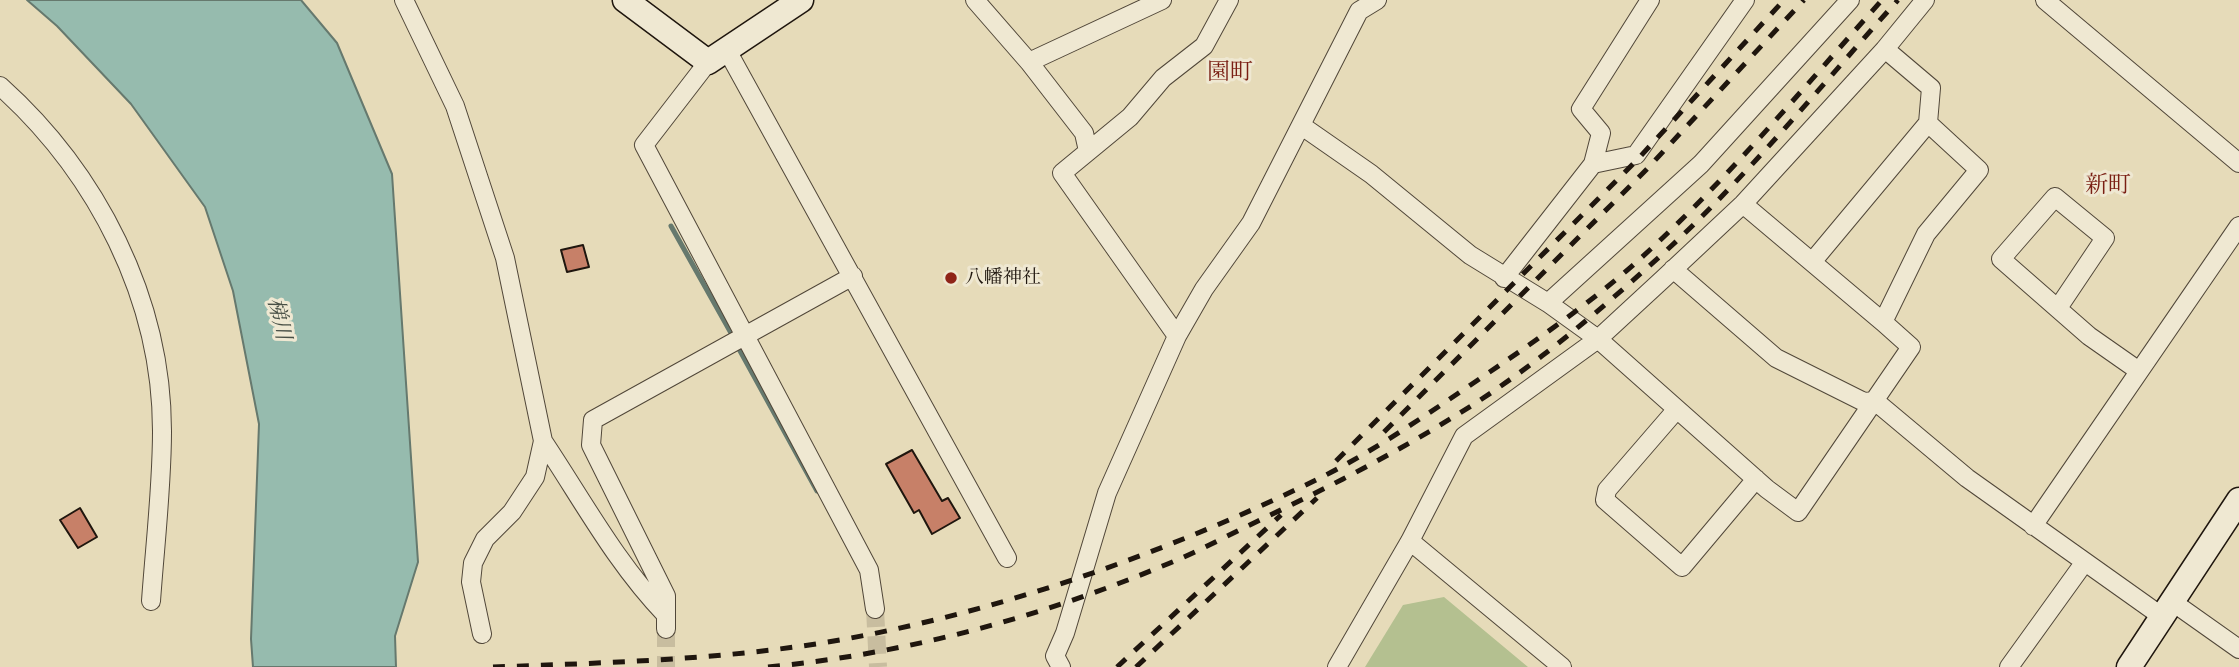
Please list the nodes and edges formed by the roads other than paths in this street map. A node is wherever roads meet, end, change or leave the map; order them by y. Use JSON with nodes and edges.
{"nodes":[{"id":1,"x":404,"y":0,"type":"edge"},
{"id":2,"x":625,"y":0,"type":"edge"},
{"id":3,"x":801,"y":0,"type":"edge"},
{"id":4,"x":975,"y":0,"type":"edge"},
{"id":5,"x":1162,"y":0,"type":"edge"},
{"id":6,"x":1377,"y":0,"type":"edge"},
{"id":7,"x":1650,"y":0,"type":"edge"},
{"id":8,"x":1745,"y":0,"type":"edge"},
{"id":9,"x":1850,"y":0,"type":"edge"},
{"id":10,"x":1925,"y":0,"type":"edge"},
{"id":11,"x":2045,"y":0,"type":"edge"},
{"id":12,"x":1225,"y":1,"type":"edge"},
{"id":13,"x":1358,"y":5,"type":"edge"},
{"id":14,"x":1885,"y":49,"type":"junction"},
{"id":15,"x":718,"y":57,"type":"junction"},
{"id":16,"x":1030,"y":62,"type":"junction"},
{"id":17,"x":0,"y":86,"type":"edge"},
{"id":18,"x":1928,"y":123,"type":"junction"},
{"id":19,"x":1302,"y":126,"type":"junction"},
{"id":20,"x":1088,"y":151,"type":"junction"},
{"id":21,"x":2239,"y":163,"type":"edge"},
{"id":22,"x":1594,"y":164,"type":"junction"},
{"id":23,"x":1743,"y":204,"type":"junction"},
{"id":24,"x":2239,"y":226,"type":"edge"},
{"id":25,"x":1812,"y":262,"type":"junction"},
{"id":26,"x":1673,"y":269,"type":"junction"},
{"id":27,"x":853,"y":276,"type":"junction"},
{"id":28,"x":1504,"y":278,"type":"junction"},
{"id":29,"x":1548,"y":303,"type":"junction"},
{"id":30,"x":2058,"y":308,"type":"junction"},
{"id":31,"x":1883,"y":322,"type":"junction"},
{"id":32,"x":746,"y":335,"type":"junction"},
{"id":33,"x":1177,"y":336,"type":"junction"},
{"id":34,"x":1598,"y":339,"type":"junction"},
{"id":35,"x":2139,"y":371,"type":"junction"},
{"id":36,"x":1875,"y":401,"type":"junction"},
{"id":37,"x":1677,"y":410,"type":"junction"},
{"id":38,"x":543,"y":441,"type":"junction"},
{"id":39,"x":1756,"y":480,"type":"junction"},
{"id":40,"x":2239,"y":500,"type":"edge"},
{"id":41,"x":2033,"y":526,"type":"junction"},
{"id":42,"x":1410,"y":541,"type":"junction"},
{"id":43,"x":1007,"y":558,"type":"dead end"},
{"id":44,"x":2084,"y":563,"type":"junction"},
{"id":45,"x":151,"y":601,"type":"dead end"},
{"id":46,"x":875,"y":609,"type":"tunnel mouth"},
{"id":47,"x":2169,"y":611,"type":"junction"},
{"id":48,"x":482,"y":634,"type":"dead end"},
{"id":49,"x":2239,"y":649,"type":"edge"},
{"id":50,"x":1061,"y":667,"type":"edge"},
{"id":51,"x":1337,"y":667,"type":"edge"},
{"id":52,"x":1562,"y":667,"type":"edge"},
{"id":53,"x":2009,"y":667,"type":"edge"},
{"id":54,"x":2129,"y":667,"type":"edge"}],
"edges":[{"from":1,"to":38,"type":"street"},
{"from":2,"to":15,"type":"street"},
{"from":3,"to":15,"type":"street"},
{"from":4,"to":16,"type":"street"},
{"from":5,"to":16,"type":"street"},
{"from":6,"to":13,"type":"street"},
{"from":7,"to":22,"type":"street"},
{"from":8,"to":22,"type":"street"},
{"from":9,"to":29,"type":"street"},
{"from":10,"to":14,"type":"street"},
{"from":11,"to":21,"type":"street"},
{"from":12,"to":20,"type":"street"},
{"from":13,"to":19,"type":"street"},
{"from":14,"to":18,"type":"street"},
{"from":14,"to":23,"type":"street"},
{"from":15,"to":27,"type":"street"},
{"from":15,"to":32,"type":"street"},
{"from":16,"to":20,"type":"street"},
{"from":17,"to":45,"type":"street"},
{"from":18,"to":25,"type":"street"},
{"from":18,"to":31,"type":"street"},
{"from":19,"to":28,"type":"street"},
{"from":19,"to":33,"type":"street"},
{"from":20,"to":33,"type":"street"},
{"from":22,"to":28,"type":"street"},
{"from":23,"to":25,"type":"street"},
{"from":23,"to":26,"type":"street"},
{"from":24,"to":35,"type":"street"},
{"from":25,"to":31,"type":"street"},
{"from":26,"to":34,"type":"street"},
{"from":26,"to":36,"type":"street"},
{"from":27,"to":32,"type":"street"},
{"from":27,"to":43,"type":"street"},
{"from":28,"to":29,"type":"street"},
{"from":29,"to":34,"type":"street"},
{"from":30,"to":30,"type":"street"},
{"from":30,"to":35,"type":"street"},
{"from":31,"to":36,"type":"street"},
{"from":32,"to":38,"type":"street"},
{"from":32,"to":46,"type":"street"},
{"from":33,"to":50,"type":"street"},
{"from":34,"to":37,"type":"street"},
{"from":34,"to":42,"type":"street"},
{"from":35,"to":41,"type":"street"},
{"from":36,"to":39,"type":"street"},
{"from":36,"to":41,"type":"street"},
{"from":37,"to":39,"type":"street"},
{"from":37,"to":39,"type":"street"},
{"from":38,"to":48,"type":"street"},
{"from":40,"to":47,"type":"street"},
{"from":41,"to":44,"type":"street"},
{"from":42,"to":51,"type":"street"},
{"from":42,"to":52,"type":"street"},
{"from":44,"to":47,"type":"street"},
{"from":44,"to":53,"type":"street"},
{"from":47,"to":49,"type":"street"},
{"from":47,"to":54,"type":"street"}]}
